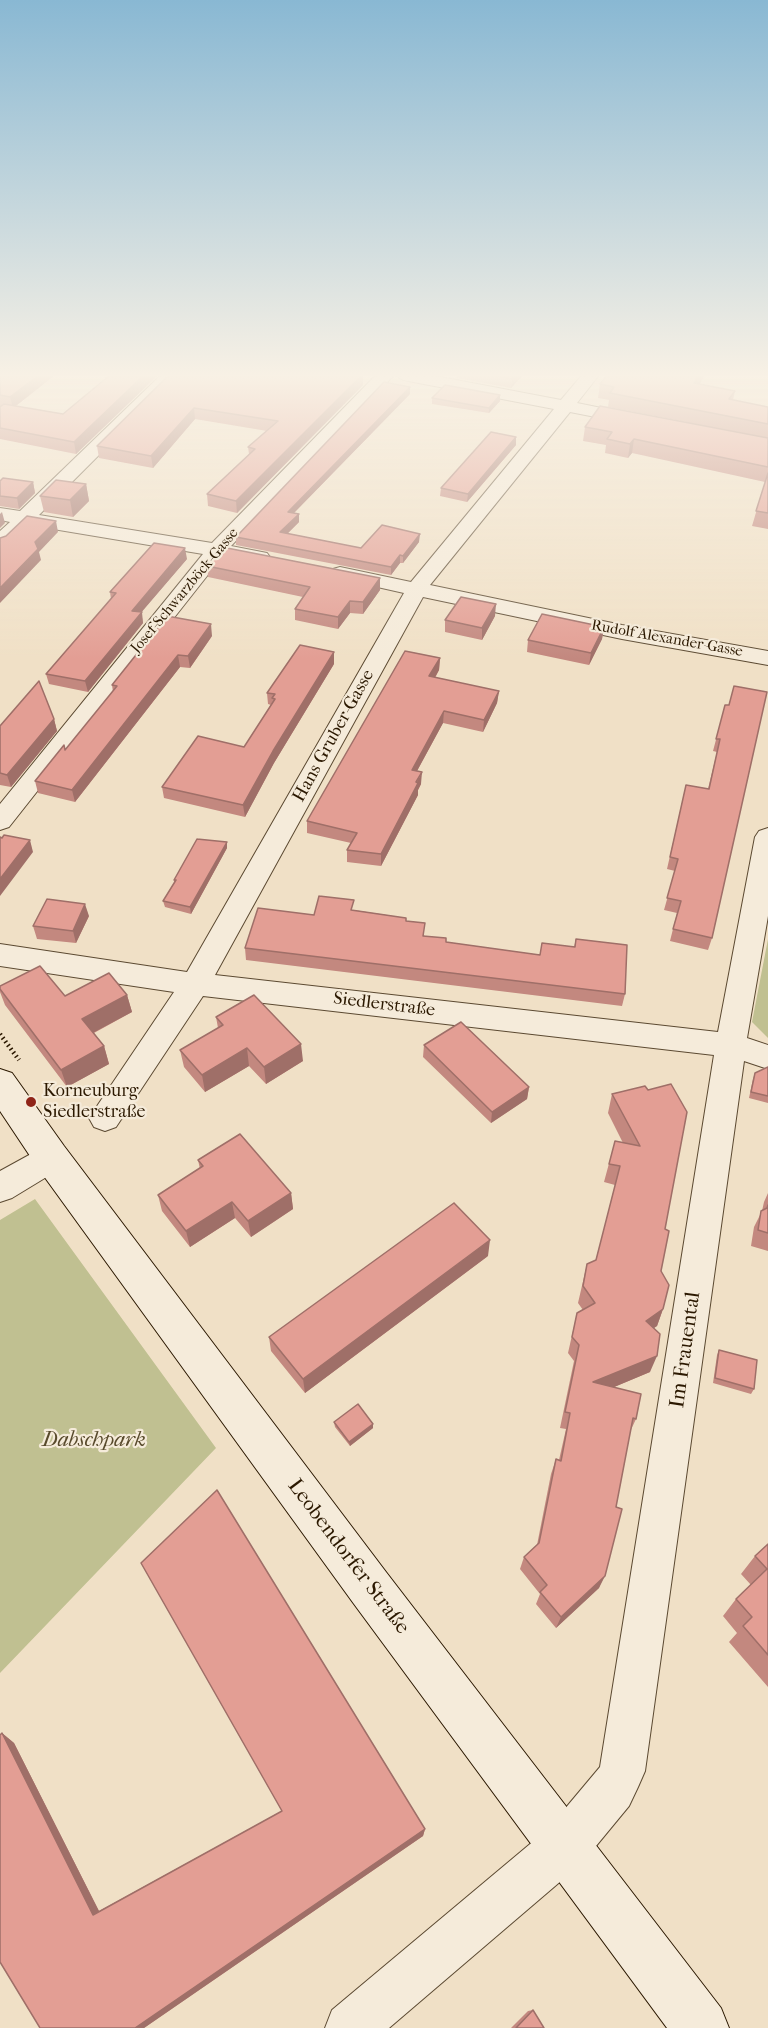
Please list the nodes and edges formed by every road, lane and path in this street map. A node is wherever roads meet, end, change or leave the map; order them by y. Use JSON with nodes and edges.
{"nodes":[{"id":1,"x":74,"y":470,"type":"edge"},
{"id":2,"x":294,"y":470,"type":"edge"},
{"id":3,"x":515,"y":470,"type":"edge"},
{"id":4,"x":0,"y":514,"type":"edge"},
{"id":5,"x":24,"y":518,"type":"junction"},
{"id":6,"x":0,"y":542,"type":"edge"},
{"id":7,"x":217,"y":549,"type":"junction"},
{"id":8,"x":284,"y":562,"type":"edge"},
{"id":9,"x":317,"y":568,"type":"edge"},
{"id":10,"x":417,"y":588,"type":"junction"},
{"id":11,"x":768,"y":658,"type":"edge"},
{"id":12,"x":0,"y":821,"type":"edge"},
{"id":13,"x":768,"y":837,"type":"edge"},
{"id":14,"x":0,"y":955,"type":"edge"},
{"id":15,"x":195,"y":984,"type":"junction"},
{"id":16,"x":731,"y":1045,"type":"junction"},
{"id":17,"x":768,"y":1056,"type":"edge"},
{"id":18,"x":0,"y":1083,"type":"edge"},
{"id":19,"x":105,"y":1118,"type":"dead end"},
{"id":20,"x":51,"y":1157,"type":"junction"},
{"id":21,"x":0,"y":1188,"type":"edge"},
{"id":22,"x":565,"y":1846,"type":"junction"},
{"id":23,"x":350,"y":2028,"type":"edge"},
{"id":24,"x":701,"y":2028,"type":"edge"}],
"edges":[{"from":1,"to":5,"type":"street"},
{"from":2,"to":7,"type":"street","name":"Josef-Schwarzböck-Gasse"},
{"from":3,"to":10,"type":"street","name":"Hans Gruber-Gasse"},
{"from":4,"to":5,"type":"street"},
{"from":5,"to":6,"type":"street"},
{"from":5,"to":7,"type":"street"},
{"from":7,"to":8,"type":"street"},
{"from":7,"to":12,"type":"street","name":"Josef-Schwarzböck-Gasse"},
{"from":9,"to":10,"type":"street","name":"Rudolf Alexander-Gasse"},
{"from":10,"to":11,"type":"street","name":"Rudolf Alexander-Gasse"},
{"from":10,"to":15,"type":"street","name":"Hans Gruber-Gasse"},
{"from":13,"to":16,"type":"street","name":"Im Frauental"},
{"from":14,"to":15,"type":"street","name":"Siedlerstraße"},
{"from":15,"to":16,"type":"street","name":"Siedlerstraße"},
{"from":15,"to":19,"type":"street","name":"Hans Gruber-Gasse"},
{"from":16,"to":17,"type":"street","name":"Siedlerstraße"},
{"from":16,"to":22,"type":"street","name":"Im Frauental"},
{"from":18,"to":20,"type":"main road","name":"Leobendorfer Straße"},
{"from":20,"to":21,"type":"street"},
{"from":20,"to":22,"type":"main road","name":"Leobendorfer Straße"},
{"from":22,"to":23,"type":"street","name":"Im Frauental"},
{"from":22,"to":24,"type":"main road","name":"Leobendorfer Straße"}]}
